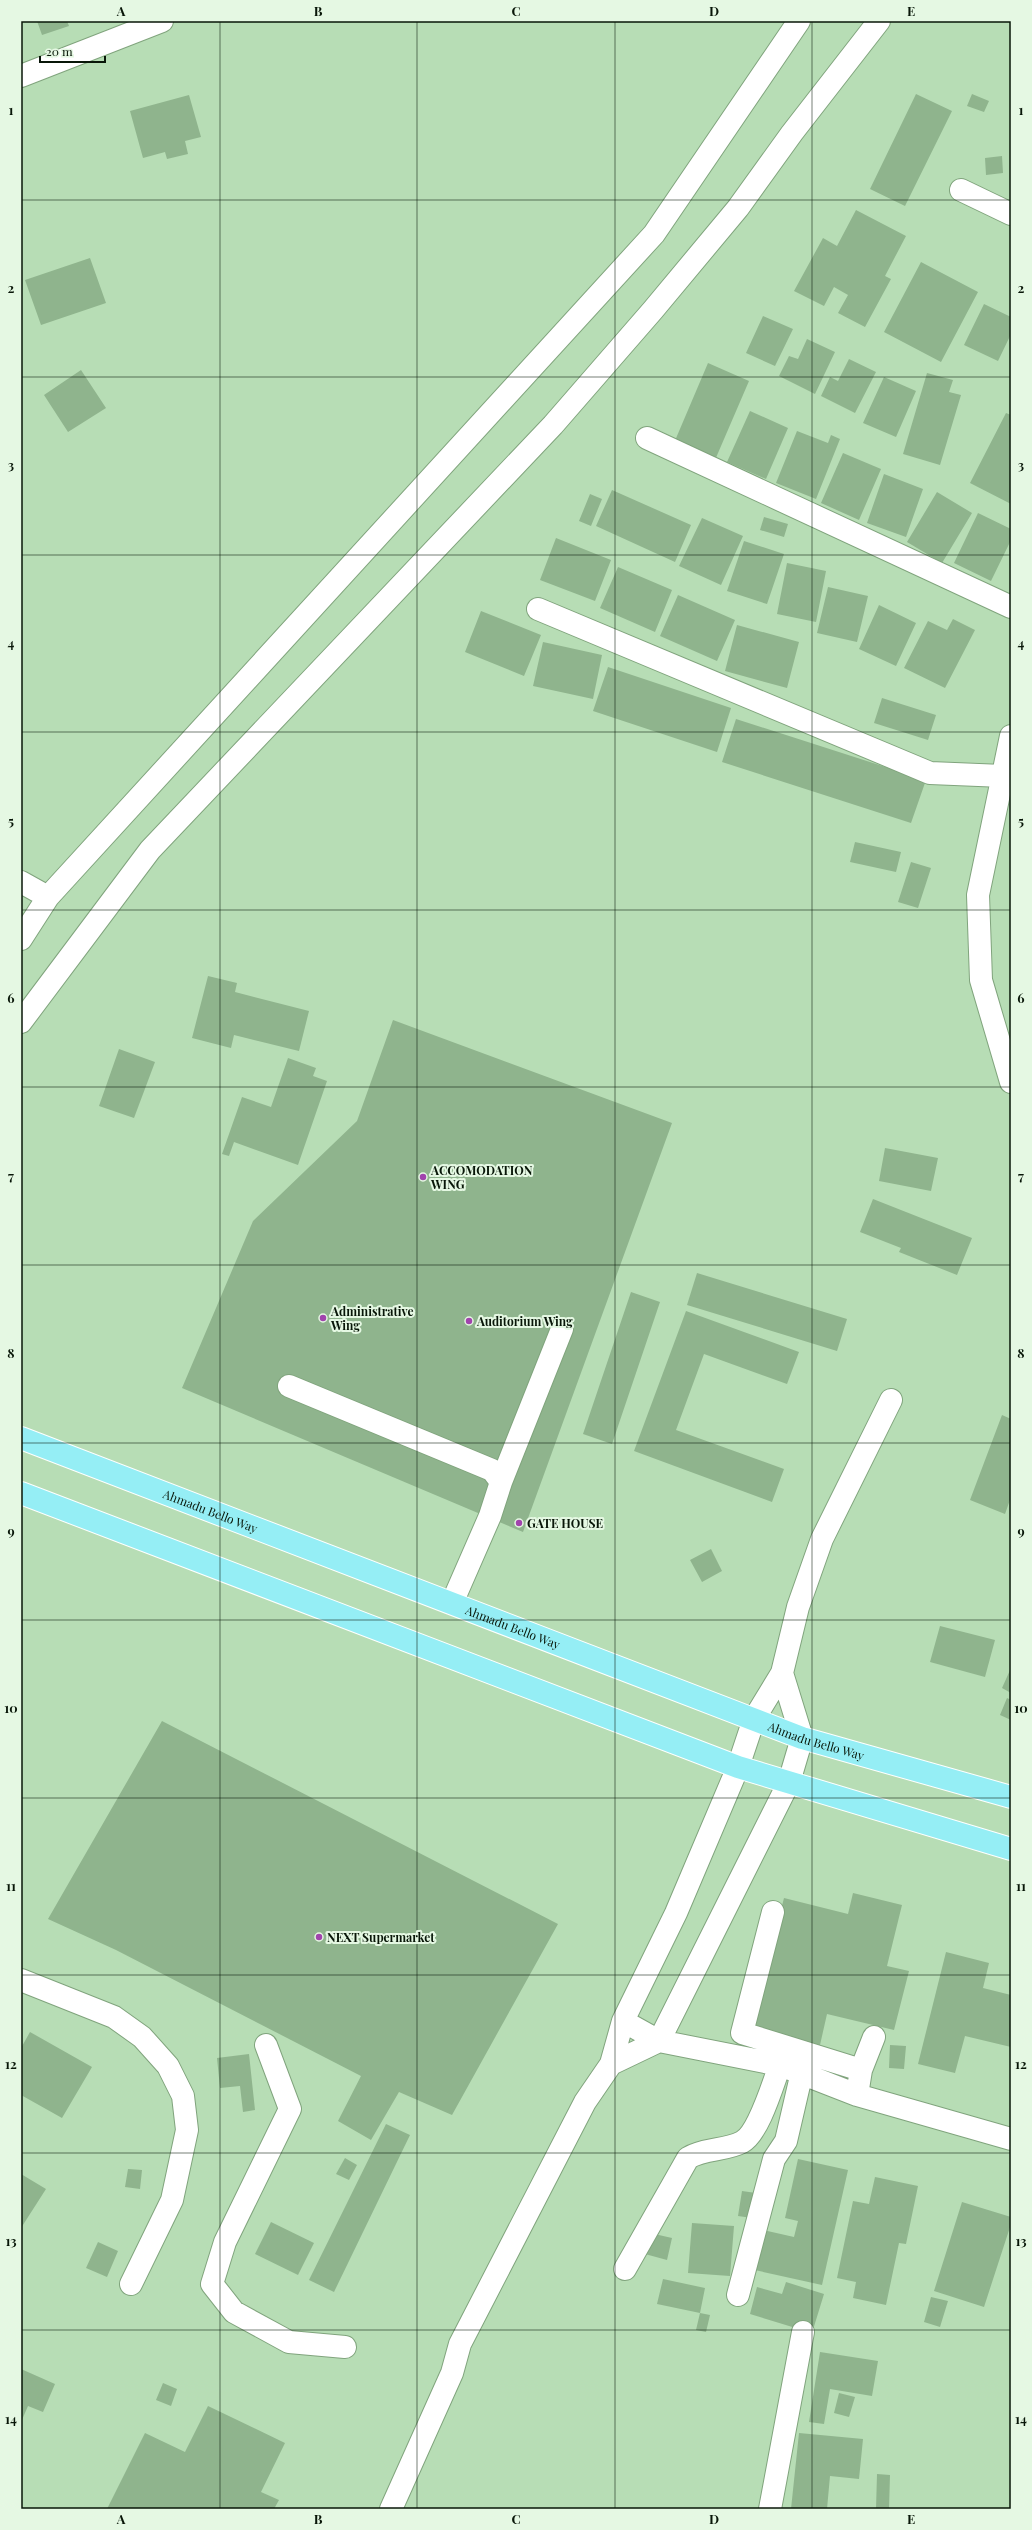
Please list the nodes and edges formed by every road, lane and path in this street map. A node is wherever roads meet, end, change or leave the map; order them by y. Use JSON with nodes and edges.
{"nodes":[{"id":1,"x":162,"y":21,"type":"edge"},
{"id":2,"x":799,"y":21,"type":"edge"},
{"id":3,"x":879,"y":21,"type":"edge"},
{"id":4,"x":21,"y":76,"type":"edge"},
{"id":5,"x":961,"y":190,"type":"dead end"},
{"id":6,"x":1011,"y":214,"type":"edge"},
{"id":7,"x":647,"y":438,"type":"dead end"},
{"id":8,"x":1011,"y":607,"type":"edge"},
{"id":9,"x":538,"y":609,"type":"dead end"},
{"id":10,"x":1011,"y":736,"type":"edge"},
{"id":11,"x":1003,"y":776,"type":"junction"},
{"id":12,"x":21,"y":882,"type":"edge"},
{"id":13,"x":48,"y":897,"type":"junction"},
{"id":14,"x":21,"y":939,"type":"edge"},
{"id":15,"x":21,"y":1022,"type":"edge"},
{"id":16,"x":1011,"y":1082,"type":"edge"},
{"id":17,"x":562,"y":1328,"type":"dead end"},
{"id":18,"x":289,"y":1386,"type":"dead end"},
{"id":19,"x":891,"y":1400,"type":"dead end"},
{"id":20,"x":21,"y":1438,"type":"edge"},
{"id":21,"x":501,"y":1482,"type":"junction"},
{"id":22,"x":21,"y":1493,"type":"edge"},
{"id":23,"x":452,"y":1604,"type":"junction"},
{"id":24,"x":782,"y":1673,"type":"junction"},
{"id":25,"x":754,"y":1719,"type":"junction"},
{"id":26,"x":802,"y":1738,"type":"junction"},
{"id":27,"x":738,"y":1767,"type":"junction"},
{"id":28,"x":789,"y":1782,"type":"junction"},
{"id":29,"x":1011,"y":1797,"type":"edge"},
{"id":30,"x":1011,"y":1849,"type":"edge"},
{"id":31,"x":773,"y":1912,"type":"dead end"},
{"id":32,"x":21,"y":1980,"type":"edge"},
{"id":33,"x":623,"y":2021,"type":"junction"},
{"id":34,"x":874,"y":2037,"type":"dead end"},
{"id":35,"x":658,"y":2041,"type":"junction"},
{"id":36,"x":266,"y":2045,"type":"dead end"},
{"id":37,"x":611,"y":2064,"type":"junction"},
{"id":38,"x":780,"y":2065,"type":"junction"},
{"id":39,"x":861,"y":2070,"type":"junction"},
{"id":40,"x":802,"y":2072,"type":"junction"},
{"id":41,"x":857,"y":2095,"type":"junction"},
{"id":42,"x":1011,"y":2139,"type":"edge"},
{"id":43,"x":625,"y":2269,"type":"dead end"},
{"id":44,"x":131,"y":2284,"type":"dead end"},
{"id":45,"x":738,"y":2295,"type":"dead end"},
{"id":46,"x":803,"y":2332,"type":"dead end"},
{"id":47,"x":345,"y":2347,"type":"dead end"},
{"id":48,"x":391,"y":2509,"type":"edge"},
{"id":49,"x":770,"y":2509,"type":"edge"}],
"edges":[{"from":1,"to":4,"type":"street"},
{"from":2,"to":13,"type":"street"},
{"from":3,"to":15,"type":"street"},
{"from":5,"to":6,"type":"street"},
{"from":7,"to":8,"type":"street"},
{"from":9,"to":11,"type":"street"},
{"from":10,"to":11,"type":"street"},
{"from":11,"to":16,"type":"street"},
{"from":12,"to":13,"type":"street"},
{"from":13,"to":14,"type":"street"},
{"from":17,"to":21,"type":"street"},
{"from":18,"to":21,"type":"street"},
{"from":19,"to":24,"type":"street"},
{"from":20,"to":23,"type":"main road","name":"Ahmadu Bello Way"},
{"from":21,"to":23,"type":"street"},
{"from":22,"to":27,"type":"main road"},
{"from":23,"to":25,"type":"main road","name":"Ahmadu Bello Way"},
{"from":24,"to":25,"type":"street"},
{"from":24,"to":26,"type":"street"},
{"from":25,"to":26,"type":"main road","name":"Ahmadu Bello Way"},
{"from":25,"to":27,"type":"street"},
{"from":26,"to":28,"type":"street"},
{"from":26,"to":29,"type":"main road","name":"Ahmadu Bello Way"},
{"from":27,"to":28,"type":"main road"},
{"from":27,"to":33,"type":"street"},
{"from":28,"to":30,"type":"main road"},
{"from":28,"to":35,"type":"street"},
{"from":31,"to":39,"type":"street"},
{"from":32,"to":44,"type":"street"},
{"from":33,"to":35,"type":"street"},
{"from":33,"to":37,"type":"street"},
{"from":34,"to":39,"type":"street"},
{"from":35,"to":37,"type":"street"},
{"from":35,"to":38,"type":"street"},
{"from":36,"to":47,"type":"street"},
{"from":37,"to":48,"type":"street"},
{"from":38,"to":40,"type":"street"},
{"from":38,"to":43,"type":"street"},
{"from":39,"to":41,"type":"street"},
{"from":40,"to":41,"type":"street"},
{"from":40,"to":45,"type":"street"},
{"from":41,"to":42,"type":"street"},
{"from":46,"to":49,"type":"street"}]}
